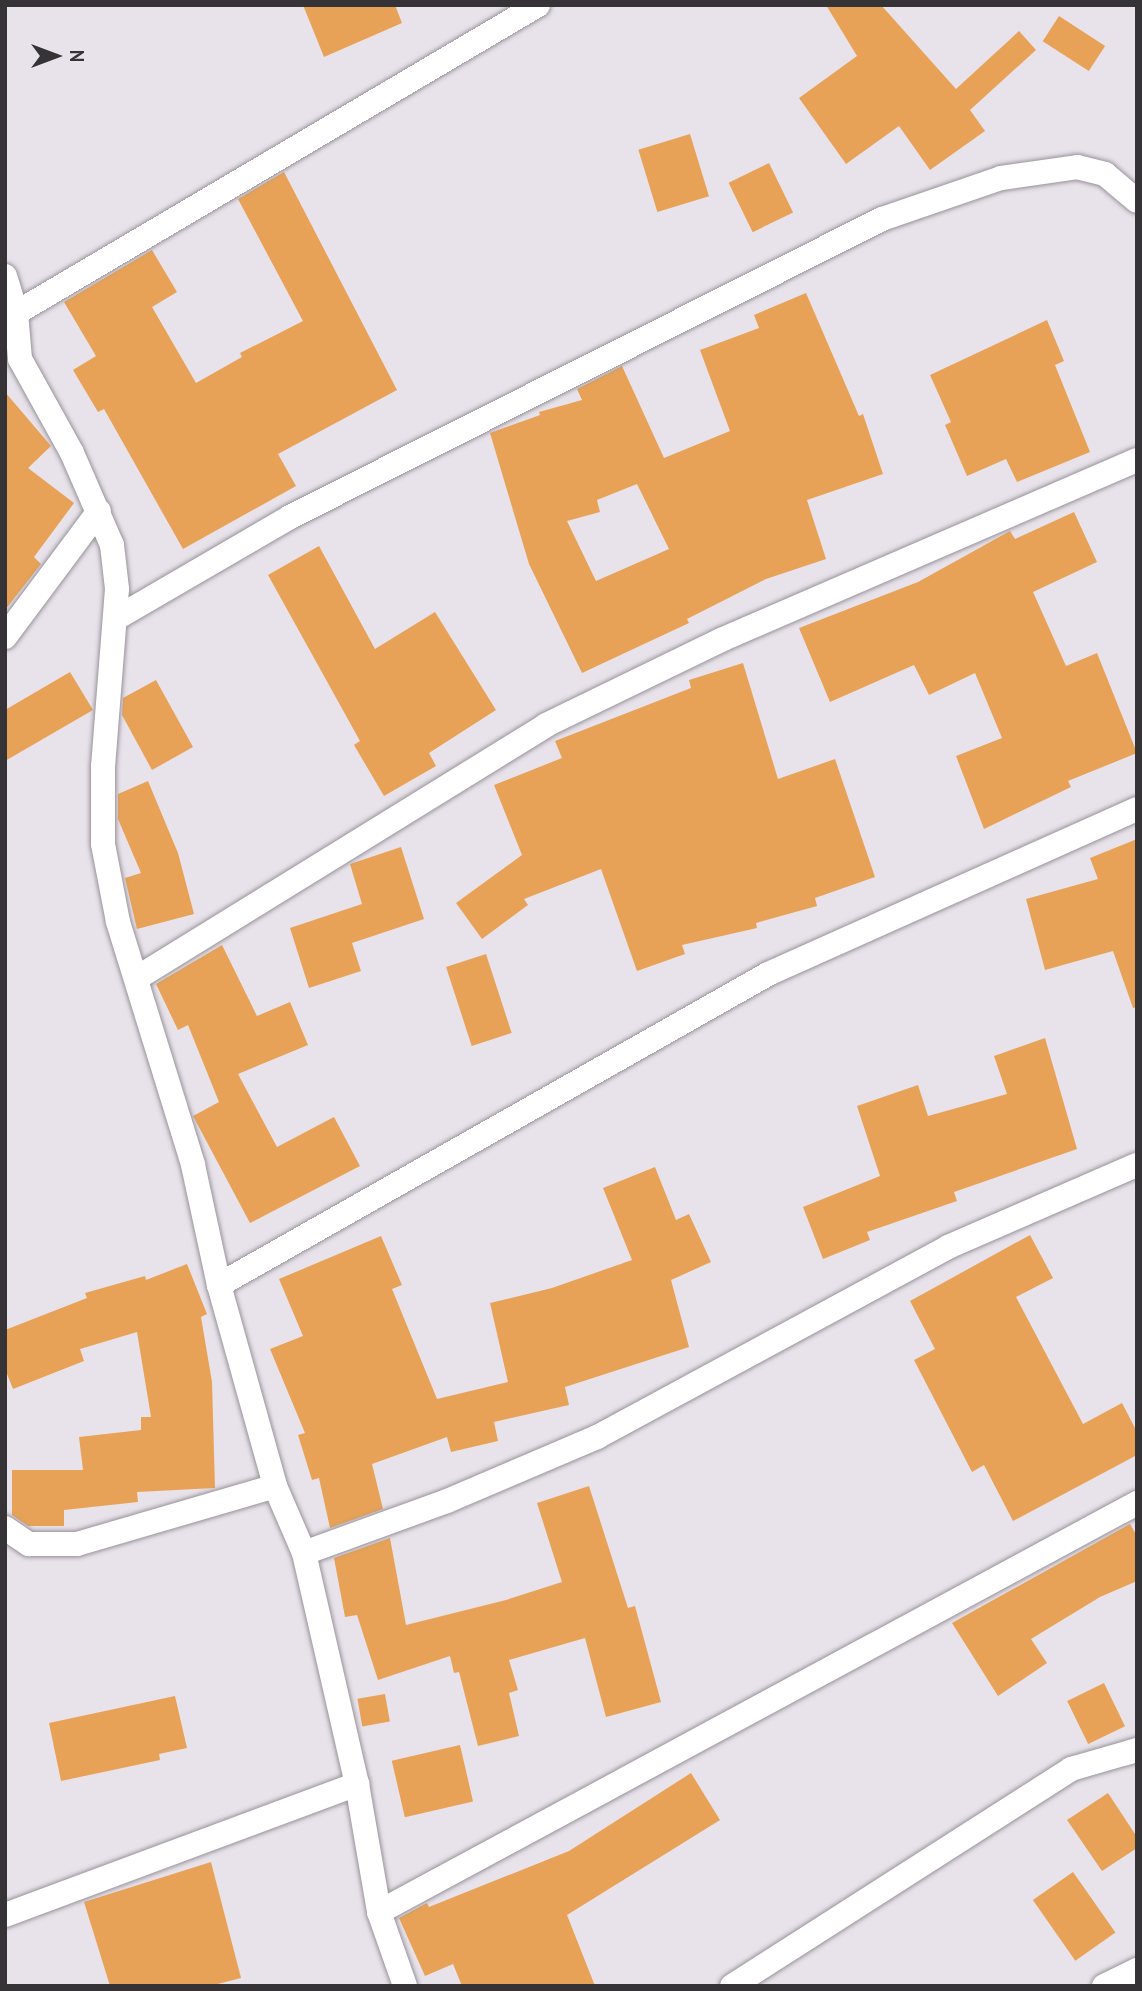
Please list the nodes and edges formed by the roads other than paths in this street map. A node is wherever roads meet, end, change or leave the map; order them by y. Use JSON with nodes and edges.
{"nodes":[{"id":1,"x":538,"y":5,"type":"edge"},
{"id":2,"x":1137,"y":201,"type":"edge"},
{"id":3,"x":5,"y":276,"type":"edge"},
{"id":4,"x":16,"y":313,"type":"junction"},
{"id":5,"x":1137,"y":460,"type":"edge"},
{"id":6,"x":99,"y":511,"type":"junction"},
{"id":7,"x":115,"y":619,"type":"junction"},
{"id":8,"x":5,"y":637,"type":"edge"},
{"id":9,"x":1137,"y":809,"type":"edge"},
{"id":10,"x":137,"y":978,"type":"junction"},
{"id":11,"x":1137,"y":1165,"type":"edge"},
{"id":12,"x":219,"y":1285,"type":"junction"},
{"id":13,"x":275,"y":1486,"type":"junction"},
{"id":14,"x":1137,"y":1503,"type":"edge"},
{"id":15,"x":5,"y":1528,"type":"edge"},
{"id":16,"x":304,"y":1553,"type":"junction"},
{"id":17,"x":1137,"y":1750,"type":"edge"},
{"id":18,"x":357,"y":1784,"type":"junction"},
{"id":19,"x":379,"y":1912,"type":"junction"},
{"id":20,"x":5,"y":1915,"type":"edge"},
{"id":21,"x":1137,"y":1970,"type":"edge"},
{"id":22,"x":405,"y":1986,"type":"edge"},
{"id":23,"x":732,"y":1986,"type":"edge"},
{"id":24,"x":1104,"y":1986,"type":"edge"}],
"edges":[{"from":1,"to":4,"type":"street"},
{"from":2,"to":7,"type":"street"},
{"from":3,"to":4,"type":"street"},
{"from":4,"to":6,"type":"street"},
{"from":5,"to":10,"type":"street"},
{"from":6,"to":7,"type":"street"},
{"from":6,"to":8,"type":"street"},
{"from":7,"to":10,"type":"street"},
{"from":9,"to":12,"type":"street"},
{"from":10,"to":12,"type":"street"},
{"from":11,"to":16,"type":"street"},
{"from":12,"to":13,"type":"street"},
{"from":13,"to":15,"type":"street"},
{"from":13,"to":16,"type":"street"},
{"from":14,"to":19,"type":"street"},
{"from":16,"to":18,"type":"street"},
{"from":17,"to":23,"type":"street"},
{"from":18,"to":19,"type":"street"},
{"from":18,"to":20,"type":"street"},
{"from":19,"to":22,"type":"street"},
{"from":21,"to":24,"type":"street"}]}
